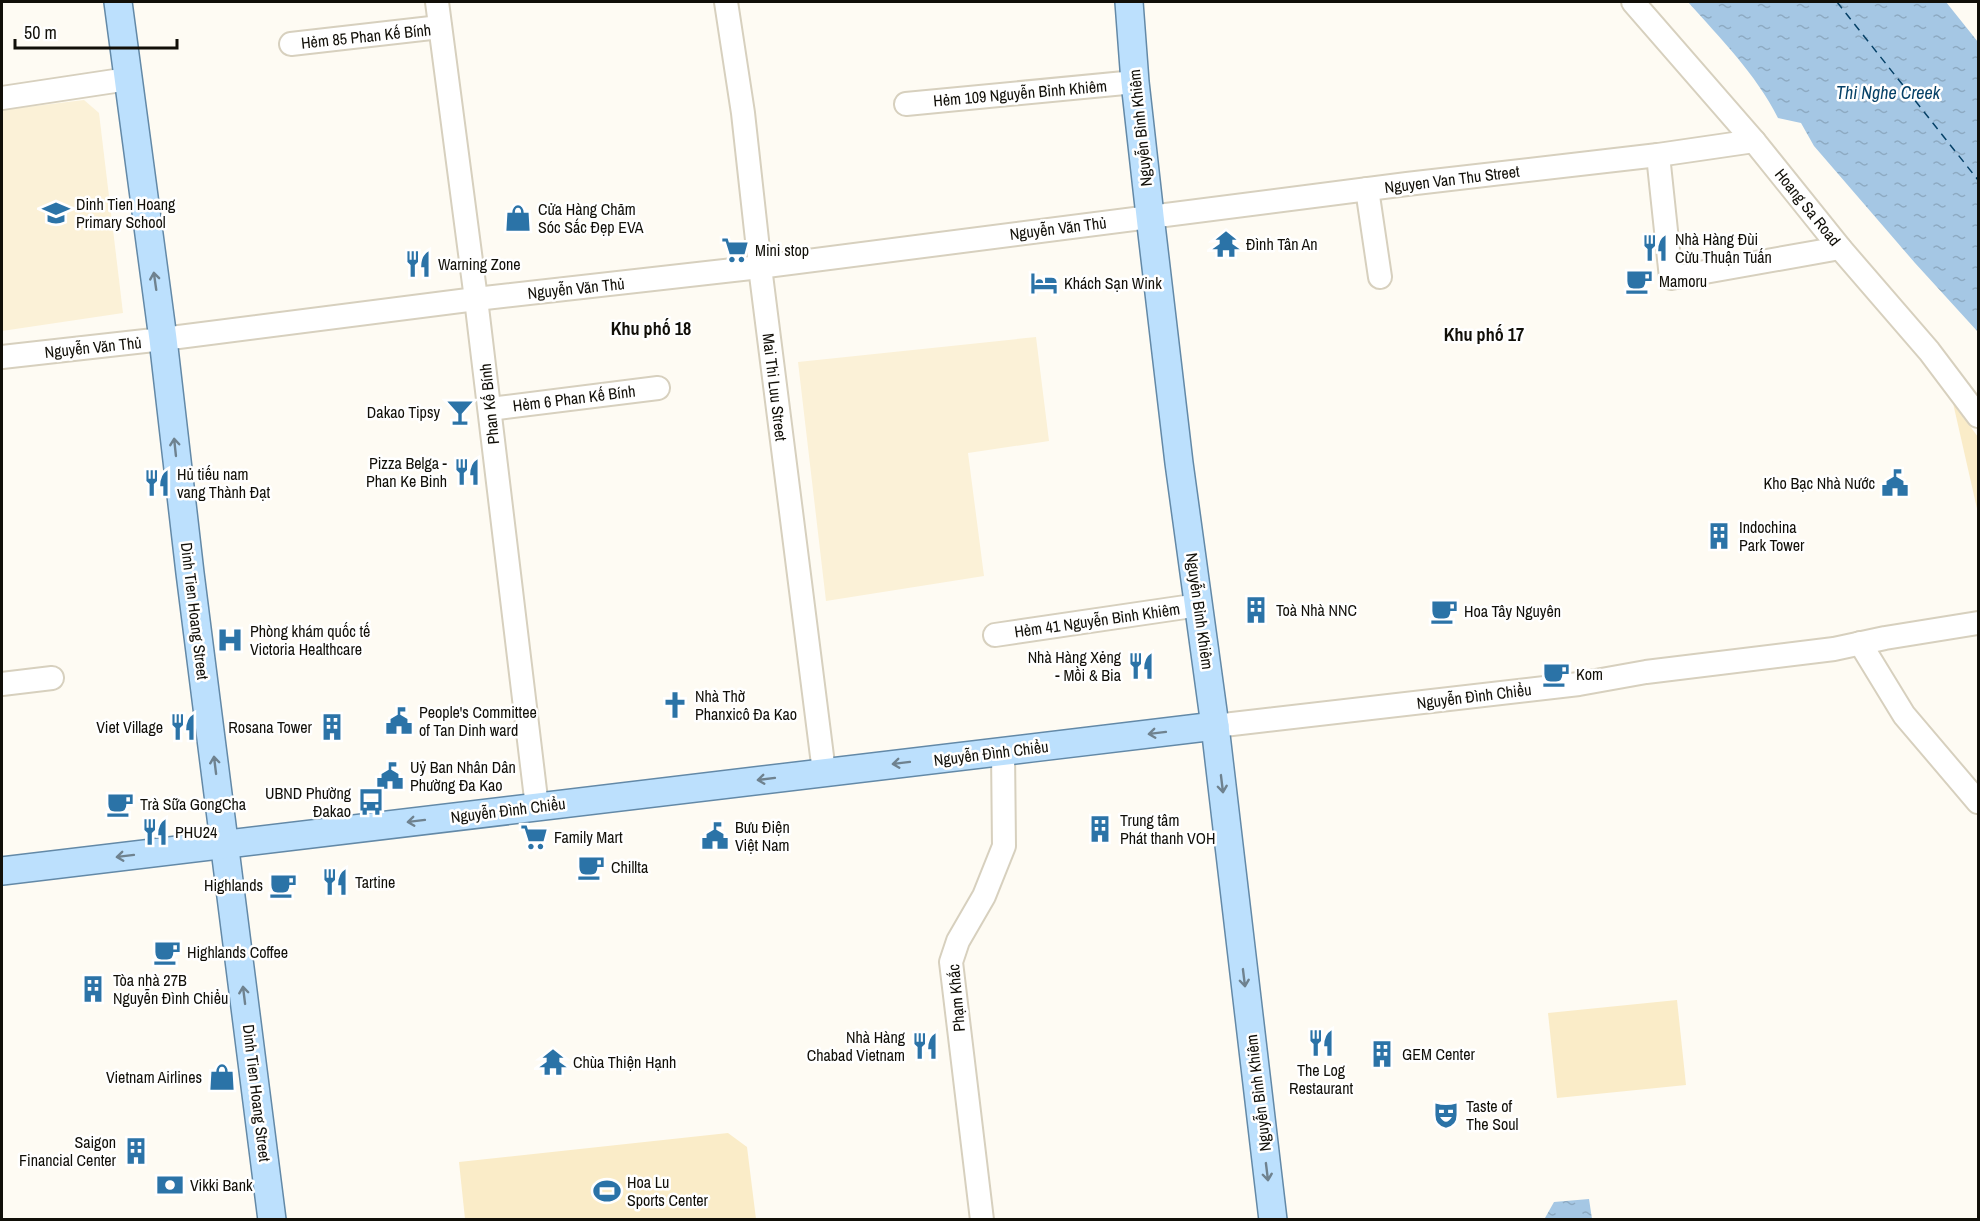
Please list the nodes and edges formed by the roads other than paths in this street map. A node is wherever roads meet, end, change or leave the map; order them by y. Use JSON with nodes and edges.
{"nodes":[{"id":1,"x":118,"y":2,"type":"edge"},
{"id":2,"x":437,"y":2,"type":"edge"},
{"id":3,"x":726,"y":2,"type":"edge"},
{"id":4,"x":1129,"y":2,"type":"edge"},
{"id":5,"x":1634,"y":2,"type":"edge"},
{"id":6,"x":440,"y":27,"type":"junction"},
{"id":7,"x":291,"y":44,"type":"dead end"},
{"id":8,"x":128,"y":79,"type":"junction"},
{"id":9,"x":1135,"y":82,"type":"junction"},
{"id":10,"x":2,"y":98,"type":"edge"},
{"id":11,"x":906,"y":104,"type":"dead end"},
{"id":12,"x":1754,"y":141,"type":"junction"},
{"id":13,"x":1658,"y":154,"type":"junction"},
{"id":14,"x":1366,"y":189,"type":"junction"},
{"id":15,"x":1150,"y":216,"type":"junction"},
{"id":16,"x":1840,"y":248,"type":"junction"},
{"id":17,"x":760,"y":267,"type":"junction"},
{"id":18,"x":1380,"y":277,"type":"dead end"},
{"id":19,"x":476,"y":299,"type":"junction"},
{"id":20,"x":163,"y":339,"type":"junction"},
{"id":21,"x":2,"y":357,"type":"edge"},
{"id":22,"x":658,"y":388,"type":"dead end"},
{"id":23,"x":489,"y":409,"type":"junction"},
{"id":24,"x":1978,"y":416,"type":"edge"},
{"id":25,"x":1199,"y":604,"type":"junction"},
{"id":26,"x":1978,"y":623,"type":"edge"},
{"id":27,"x":995,"y":635,"type":"dead end"},
{"id":28,"x":1860,"y":644,"type":"junction"},
{"id":29,"x":52,"y":678,"type":"dead end"},
{"id":30,"x":2,"y":684,"type":"edge"},
{"id":31,"x":1215,"y":726,"type":"junction"},
{"id":32,"x":1003,"y":751,"type":"junction"},
{"id":33,"x":824,"y":772,"type":"junction"},
{"id":34,"x":1976,"y":793,"type":"edge"},
{"id":35,"x":537,"y":807,"type":"junction"},
{"id":36,"x":225,"y":844,"type":"junction"},
{"id":37,"x":2,"y":871,"type":"edge"},
{"id":38,"x":272,"y":1220,"type":"edge"},
{"id":39,"x":982,"y":1220,"type":"edge"},
{"id":40,"x":1273,"y":1220,"type":"edge"}],
"edges":[{"from":1,"to":8,"type":"main road","name":"Dinh Tien Hoang Street"},
{"from":2,"to":6,"type":"street","name":"Phan Kế Bính"},
{"from":3,"to":17,"type":"street","name":"Mai Thi Luu Street"},
{"from":4,"to":9,"type":"main road","name":"Nguyễn Bỉnh Khiêm"},
{"from":5,"to":12,"type":"street","name":"Hoang Sa Road"},
{"from":6,"to":7,"type":"street","name":"Hẻm 85 Phan Kế Bính"},
{"from":6,"to":19,"type":"street","name":"Phan Kế Bính"},
{"from":8,"to":10,"type":"street"},
{"from":20,"to":8,"type":"main road","name":"Dinh Tien Hoang Street","one_way":true},
{"from":9,"to":11,"type":"street","name":"Hẻm 109 Nguyễn Bỉnh Khiêm"},
{"from":9,"to":15,"type":"main road","name":"Nguyễn Bỉnh Khiêm"},
{"from":12,"to":13,"type":"street","name":"Nguyen Van Thu Street"},
{"from":12,"to":16,"type":"street","name":"Hoang Sa Road"},
{"from":13,"to":14,"type":"street","name":"Nguyen Van Thu Street"},
{"from":13,"to":16,"type":"street"},
{"from":14,"to":15,"type":"street","name":"Nguyen Van Thu Street"},
{"from":14,"to":18,"type":"street"},
{"from":15,"to":17,"type":"street","name":"Nguyễn Văn Thủ"},
{"from":15,"to":25,"type":"main road","name":"Nguyễn Bỉnh Khiêm"},
{"from":16,"to":24,"type":"street","name":"Hoang Sa Road"},
{"from":17,"to":19,"type":"street","name":"Nguyễn Văn Thủ"},
{"from":17,"to":33,"type":"street","name":"Mai Thi Luu Street"},
{"from":19,"to":20,"type":"street","name":"Nguyễn Văn Thủ"},
{"from":19,"to":23,"type":"street","name":"Phan Kế Bính"},
{"from":20,"to":21,"type":"street","name":"Nguyễn Văn Thủ"},
{"from":36,"to":20,"type":"main road","name":"Dinh Tien Hoang Street","one_way":true},
{"from":22,"to":23,"type":"street","name":"Hẻm 6 Phan Kế Bính"},
{"from":23,"to":35,"type":"street","name":"Phan Kế Bính"},
{"from":25,"to":27,"type":"street","name":"Hẻm 41 Nguyễn Bỉnh Khiêm"},
{"from":25,"to":31,"type":"main road","name":"Nguyễn Bỉnh Khiêm"},
{"from":26,"to":28,"type":"street","name":"Nguyễn Đình Chiểu"},
{"from":28,"to":31,"type":"street","name":"Nguyễn Đình Chiểu"},
{"from":28,"to":34,"type":"street"},
{"from":29,"to":30,"type":"street"},
{"from":31,"to":32,"type":"main road","name":"Nguyễn Đình Chiểu","one_way":true},
{"from":31,"to":40,"type":"main road","name":"Nguyễn Bỉnh Khiêm","one_way":true},
{"from":32,"to":33,"type":"main road","name":"Nguyễn Đình Chiểu","one_way":true},
{"from":32,"to":39,"type":"street","name":"Phạm Khắc"},
{"from":33,"to":35,"type":"main road","name":"Nguyễn Đình Chiểu","one_way":true},
{"from":35,"to":36,"type":"main road","name":"Nguyễn Đình Chiểu","one_way":true},
{"from":36,"to":37,"type":"main road","name":"Nguyễn Đình Chiểu","one_way":true},
{"from":38,"to":36,"type":"main road","name":"Dinh Tien Hoang Street","one_way":true}]}
